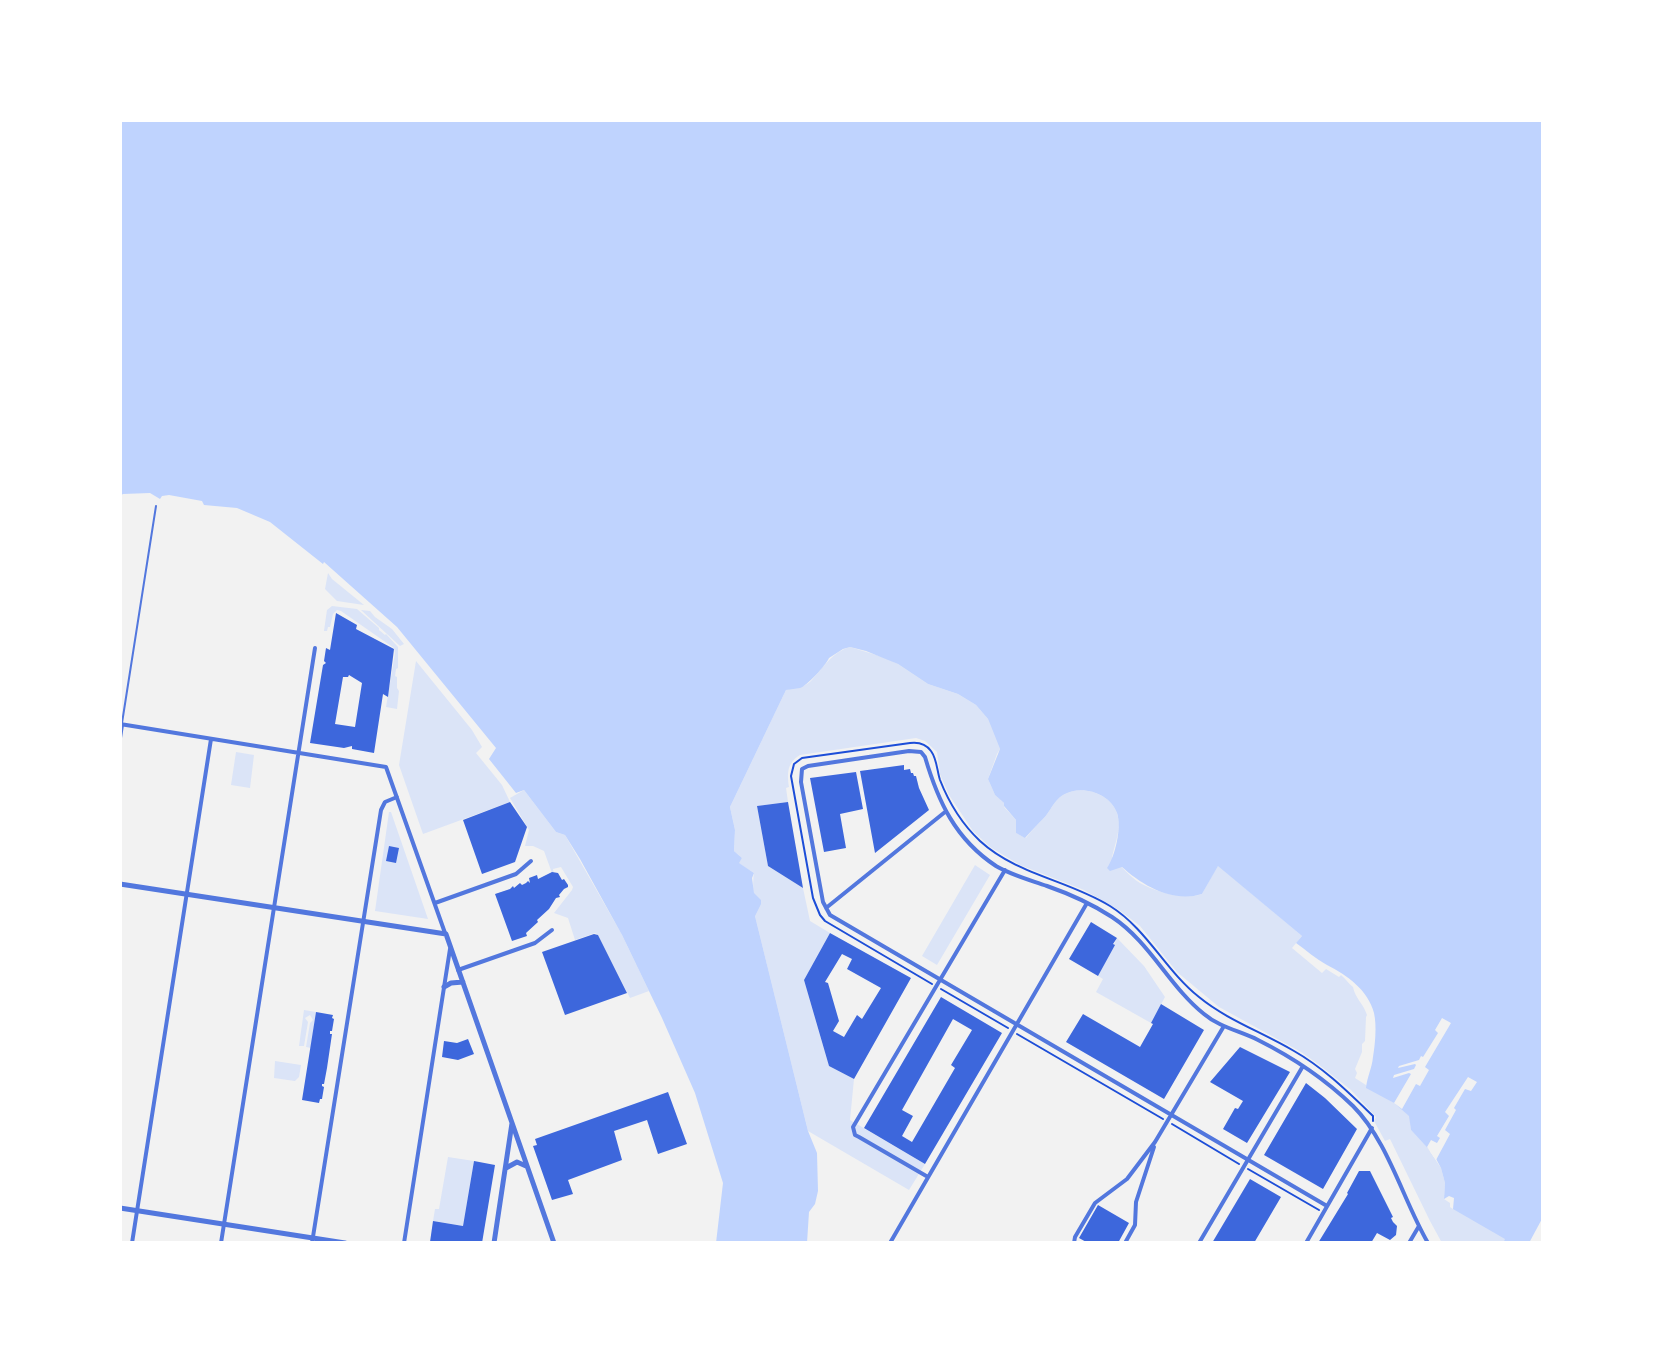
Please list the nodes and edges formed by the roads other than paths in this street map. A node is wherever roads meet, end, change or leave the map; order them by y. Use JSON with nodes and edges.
{"nodes":[{"id":1,"x":156,"y":506,"type":"dead end"},
{"id":2,"x":315,"y":648,"type":"dead end"},
{"id":3,"x":121,"y":724,"type":"edge"},
{"id":4,"x":120,"y":738,"type":"edge"},
{"id":5,"x":211,"y":739,"type":"junction"},
{"id":6,"x":298,"y":752,"type":"junction"},
{"id":7,"x":397,"y":797,"type":"junction"},
{"id":8,"x":945,"y":812,"type":"junction"},
{"id":9,"x":531,"y":861,"type":"dead end"},
{"id":10,"x":1005,"y":870,"type":"junction"},
{"id":11,"x":120,"y":884,"type":"edge"},
{"id":12,"x":187,"y":894,"type":"junction"},
{"id":13,"x":435,"y":903,"type":"junction"},
{"id":14,"x":1087,"y":903,"type":"junction"},
{"id":15,"x":274,"y":907,"type":"junction"},
{"id":16,"x":826,"y":908,"type":"junction"},
{"id":17,"x":363,"y":922,"type":"junction"},
{"id":18,"x":552,"y":930,"type":"dead end"},
{"id":19,"x":446,"y":934,"type":"junction"},
{"id":20,"x":450,"y":947,"type":"junction"},
{"id":21,"x":458,"y":970,"type":"junction"},
{"id":22,"x":940,"y":979,"type":"junction"},
{"id":23,"x":463,"y":982,"type":"junction"},
{"id":24,"x":444,"y":987,"type":"junction"},
{"id":25,"x":1017,"y":1025,"type":"junction"},
{"id":26,"x":1224,"y":1026,"type":"junction"},
{"id":27,"x":1303,"y":1066,"type":"junction"},
{"id":28,"x":1172,"y":1115,"type":"junction"},
{"id":29,"x":512,"y":1122,"type":"junction"},
{"id":30,"x":1372,"y":1128,"type":"junction"},
{"id":31,"x":1155,"y":1142,"type":"junction"},
{"id":32,"x":1248,"y":1159,"type":"junction"},
{"id":33,"x":527,"y":1166,"type":"junction"},
{"id":34,"x":506,"y":1168,"type":"junction"},
{"id":35,"x":928,"y":1177,"type":"junction"},
{"id":36,"x":1327,"y":1206,"type":"junction"},
{"id":37,"x":120,"y":1208,"type":"edge"},
{"id":38,"x":138,"y":1210,"type":"junction"},
{"id":39,"x":224,"y":1224,"type":"junction"},
{"id":40,"x":1419,"y":1226,"type":"junction"},
{"id":41,"x":313,"y":1240,"type":"edge"},
{"id":42,"x":132,"y":1243,"type":"edge"},
{"id":43,"x":221,"y":1243,"type":"edge"},
{"id":44,"x":345,"y":1243,"type":"edge"},
{"id":45,"x":404,"y":1243,"type":"edge"},
{"id":46,"x":494,"y":1243,"type":"edge"},
{"id":47,"x":554,"y":1243,"type":"edge"},
{"id":48,"x":890,"y":1243,"type":"edge"},
{"id":49,"x":1074,"y":1243,"type":"edge"},
{"id":50,"x":1125,"y":1243,"type":"edge"},
{"id":51,"x":1199,"y":1243,"type":"edge"},
{"id":52,"x":1306,"y":1243,"type":"edge"},
{"id":53,"x":1409,"y":1243,"type":"edge"},
{"id":54,"x":1428,"y":1243,"type":"edge"}],
"edges":[{"from":1,"to":3,"type":"lane"},
{"from":2,"to":6,"type":"street"},
{"from":3,"to":4,"type":"street"},
{"from":3,"to":5,"type":"street"},
{"from":5,"to":6,"type":"street"},
{"from":5,"to":12,"type":"street"},
{"from":6,"to":7,"type":"street"},
{"from":6,"to":15,"type":"street"},
{"from":7,"to":13,"type":"street"},
{"from":7,"to":17,"type":"street"},
{"from":8,"to":10,"type":"street"},
{"from":8,"to":16,"type":"street"},
{"from":8,"to":16,"type":"street"},
{"from":9,"to":13,"type":"street"},
{"from":10,"to":14,"type":"street"},
{"from":10,"to":22,"type":"street"},
{"from":11,"to":12,"type":"street"},
{"from":12,"to":15,"type":"street"},
{"from":12,"to":38,"type":"street"},
{"from":13,"to":19,"type":"street"},
{"from":14,"to":25,"type":"street"},
{"from":14,"to":26,"type":"street"},
{"from":15,"to":17,"type":"street"},
{"from":15,"to":39,"type":"street"},
{"from":16,"to":22,"type":"street"},
{"from":17,"to":19,"type":"street"},
{"from":17,"to":41,"type":"street"},
{"from":18,"to":21,"type":"street"},
{"from":19,"to":20,"type":"street"},
{"from":20,"to":21,"type":"street"},
{"from":20,"to":24,"type":"street"},
{"from":21,"to":23,"type":"street"},
{"from":22,"to":25,"type":"street"},
{"from":22,"to":35,"type":"street"},
{"from":23,"to":24,"type":"street"},
{"from":23,"to":29,"type":"street"},
{"from":24,"to":45,"type":"street"},
{"from":25,"to":28,"type":"street"},
{"from":25,"to":35,"type":"street"},
{"from":26,"to":27,"type":"street"},
{"from":26,"to":28,"type":"street"},
{"from":27,"to":30,"type":"street"},
{"from":27,"to":32,"type":"street"},
{"from":28,"to":31,"type":"street"},
{"from":28,"to":32,"type":"street"},
{"from":29,"to":33,"type":"street"},
{"from":29,"to":34,"type":"street"},
{"from":30,"to":36,"type":"street"},
{"from":30,"to":40,"type":"street"},
{"from":31,"to":49,"type":"street"},
{"from":31,"to":50,"type":"street"},
{"from":32,"to":36,"type":"street"},
{"from":32,"to":51,"type":"street"},
{"from":33,"to":34,"type":"street"},
{"from":33,"to":47,"type":"street"},
{"from":34,"to":46,"type":"street"},
{"from":35,"to":48,"type":"street"},
{"from":36,"to":52,"type":"street"},
{"from":37,"to":38,"type":"street"},
{"from":38,"to":39,"type":"street"},
{"from":38,"to":42,"type":"street"},
{"from":39,"to":41,"type":"street"},
{"from":39,"to":43,"type":"street"},
{"from":40,"to":53,"type":"street"},
{"from":40,"to":54,"type":"street"},
{"from":41,"to":44,"type":"street"}]}
